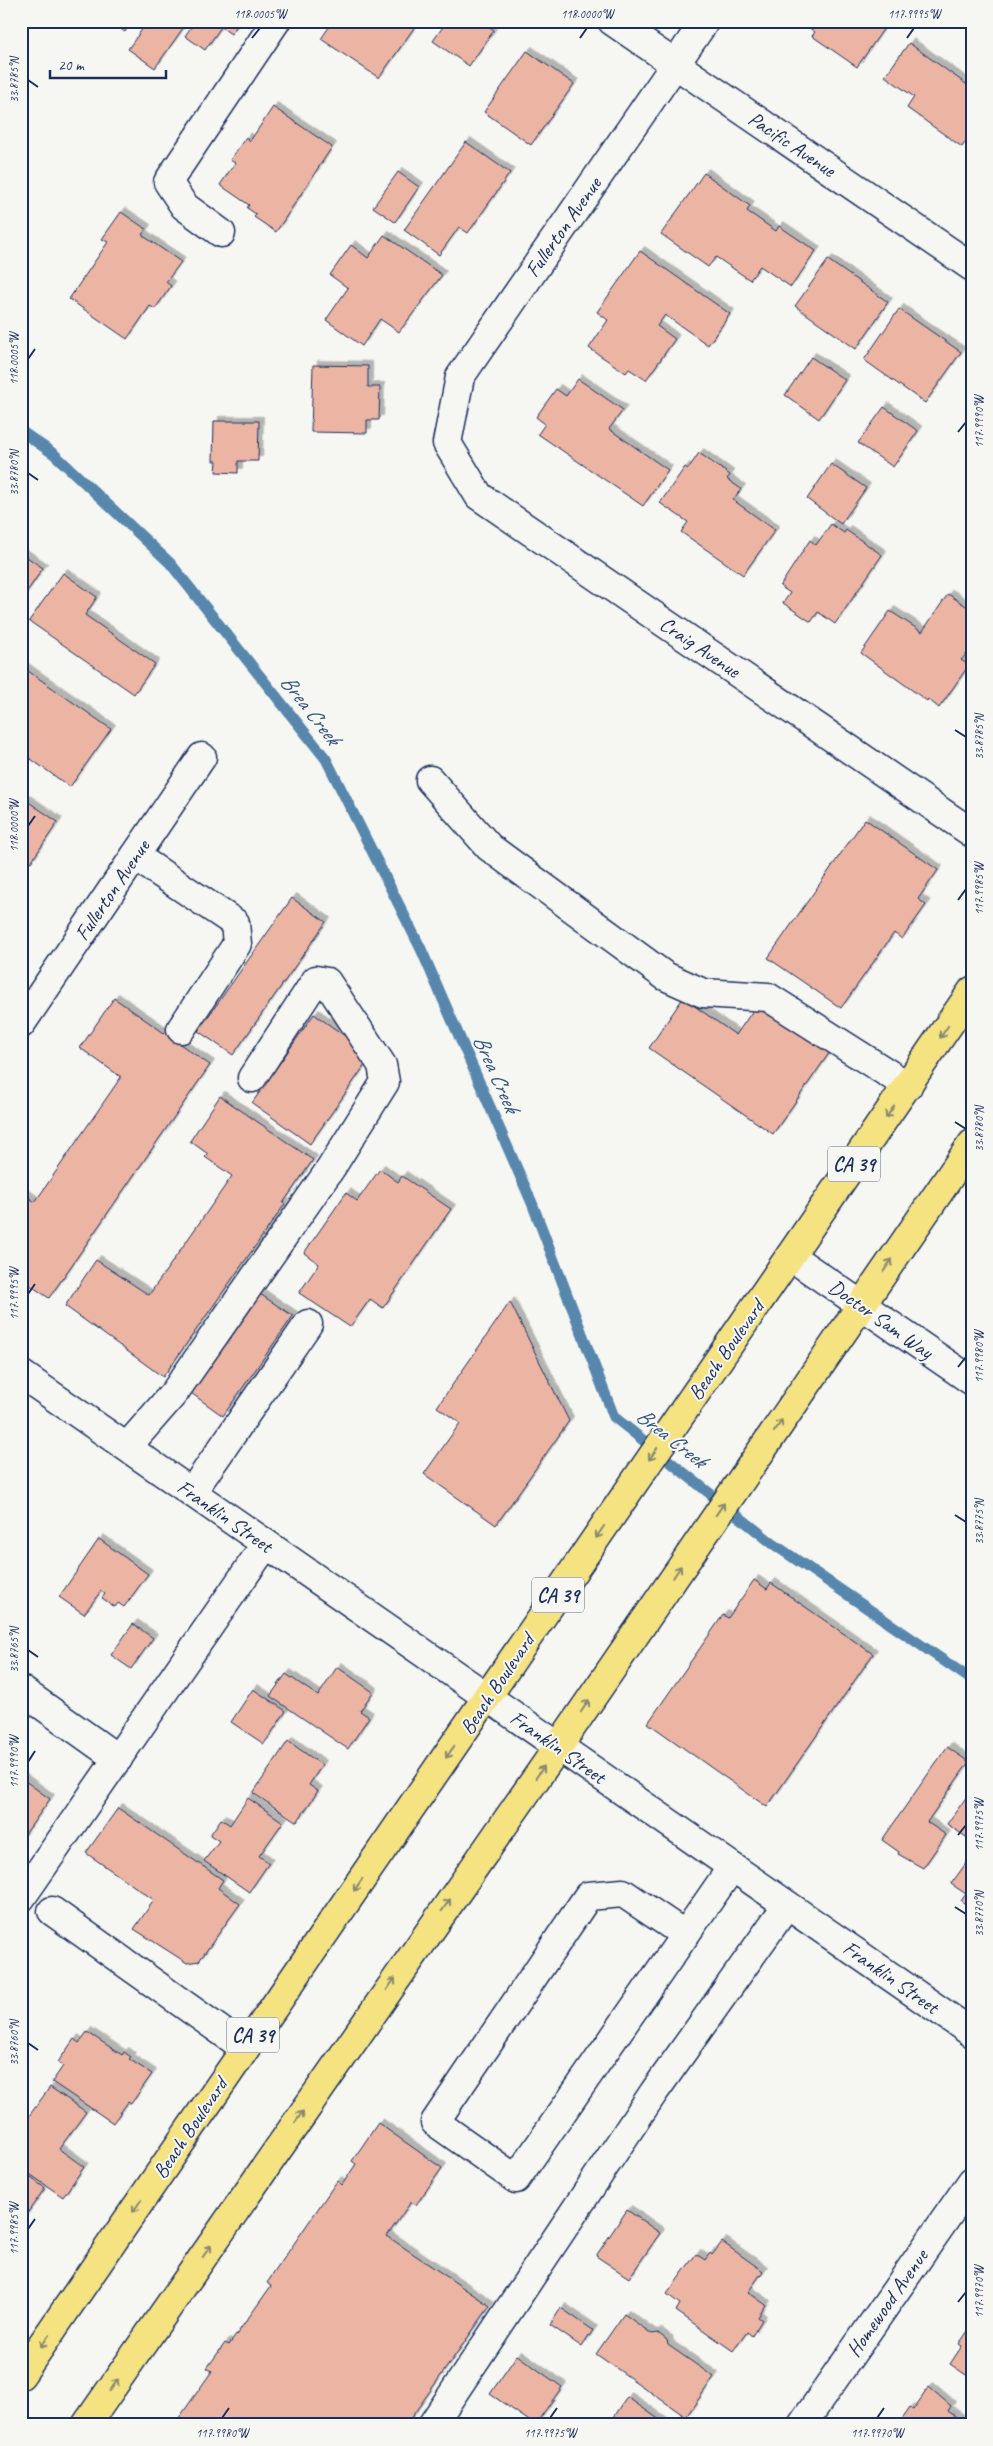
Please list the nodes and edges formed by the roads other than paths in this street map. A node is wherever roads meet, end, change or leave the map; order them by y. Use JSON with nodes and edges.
{"nodes":[{"id":1,"x":276,"y":21,"type":"edge"},
{"id":2,"x":612,"y":21,"type":"edge"},
{"id":3,"x":705,"y":21,"type":"edge"},
{"id":4,"x":675,"y":64,"type":"junction"},
{"id":5,"x":221,"y":233,"type":"dead end"},
{"id":6,"x":972,"y":267,"type":"edge"},
{"id":7,"x":447,"y":443,"type":"joint"},
{"id":8,"x":202,"y":757,"type":"dead end"},
{"id":9,"x":430,"y":780,"type":"dead end"},
{"id":10,"x":972,"y":833,"type":"edge"},
{"id":11,"x":135,"y":856,"type":"junction"},
{"id":12,"x":972,"y":991,"type":"edge"},
{"id":13,"x":21,"y":1024,"type":"edge"},
{"id":14,"x":181,"y":1029,"type":"dead end"},
{"id":15,"x":252,"y":1078,"type":"dead end"},
{"id":16,"x":908,"y":1086,"type":"junction"},
{"id":17,"x":972,"y":1144,"type":"edge"},
{"id":18,"x":790,"y":1256,"type":"junction"},
{"id":19,"x":861,"y":1305,"type":"junction"},
{"id":20,"x":308,"y":1324,"type":"dead end"},
{"id":21,"x":21,"y":1374,"type":"edge"},
{"id":22,"x":972,"y":1382,"type":"edge"},
{"id":23,"x":127,"y":1448,"type":"junction"},
{"id":24,"x":192,"y":1492,"type":"junction"},
{"id":25,"x":266,"y":1544,"type":"junction"},
{"id":26,"x":21,"y":1690,"type":"edge"},
{"id":27,"x":488,"y":1697,"type":"junction"},
{"id":28,"x":558,"y":1747,"type":"junction"},
{"id":29,"x":118,"y":1759,"type":"junction"},
{"id":30,"x":732,"y":1867,"type":"junction"},
{"id":31,"x":21,"y":1898,"type":"edge"},
{"id":32,"x":786,"y":1905,"type":"junction"},
{"id":33,"x":52,"y":1911,"type":"dead end"},
{"id":34,"x":684,"y":1934,"type":"junction"},
{"id":35,"x":972,"y":2033,"type":"edge"},
{"id":36,"x":245,"y":2048,"type":"junction"},
{"id":37,"x":972,"y":2181,"type":"edge"},
{"id":38,"x":21,"y":2375,"type":"edge"},
{"id":39,"x":86,"y":2425,"type":"edge"},
{"id":40,"x":432,"y":2425,"type":"edge"},
{"id":41,"x":802,"y":2425,"type":"edge"}],
"edges":[{"from":1,"to":5,"type":"street"},
{"from":2,"to":4,"type":"street","name":"Pacific Avenue"},
{"from":3,"to":4,"type":"street","name":"Fullerton Avenue"},
{"from":4,"to":6,"type":"street","name":"Pacific Avenue"},
{"from":4,"to":7,"type":"street","name":"Fullerton Avenue"},
{"from":7,"to":10,"type":"street","name":"Craig Avenue"},
{"from":8,"to":11,"type":"street","name":"Fullerton Avenue"},
{"from":9,"to":16,"type":"street"},
{"from":11,"to":13,"type":"street","name":"Fullerton Avenue"},
{"from":11,"to":14,"type":"street"},
{"from":12,"to":16,"type":"main road","name":"Beach Boulevard","number":"CA 39","one_way":true},
{"from":15,"to":23,"type":"street"},
{"from":16,"to":18,"type":"main road","name":"Beach Boulevard","number":"CA 39","one_way":true},
{"from":19,"to":17,"type":"main road","one_way":true},
{"from":18,"to":19,"type":"street","name":"Doctor Sam Way"},
{"from":18,"to":27,"type":"main road","name":"Beach Boulevard","number":"CA 39","one_way":true},
{"from":19,"to":22,"type":"street","name":"Doctor Sam Way"},
{"from":28,"to":19,"type":"main road","one_way":true},
{"from":20,"to":24,"type":"street"},
{"from":21,"to":23,"type":"street","name":"Franklin Street"},
{"from":23,"to":24,"type":"street","name":"Franklin Street"},
{"from":24,"to":25,"type":"street","name":"Franklin Street"},
{"from":25,"to":27,"type":"street","name":"Franklin Street"},
{"from":25,"to":29,"type":"street"},
{"from":26,"to":29,"type":"street"},
{"from":27,"to":28,"type":"street","name":"Franklin Street"},
{"from":27,"to":36,"type":"main road","name":"Beach Boulevard","number":"CA 39","one_way":true},
{"from":28,"to":30,"type":"street","name":"Franklin Street"},
{"from":39,"to":28,"type":"main road","one_way":true},
{"from":29,"to":31,"type":"street"},
{"from":30,"to":32,"type":"street","name":"Franklin Street"},
{"from":30,"to":34,"type":"street"},
{"from":32,"to":35,"type":"street","name":"Franklin Street"},
{"from":32,"to":40,"type":"street"},
{"from":33,"to":36,"type":"street"},
{"from":34,"to":34,"type":"street"},
{"from":36,"to":38,"type":"main road","name":"Beach Boulevard","number":"CA 39","one_way":true},
{"from":37,"to":41,"type":"street","name":"Homewood Avenue"}]}
